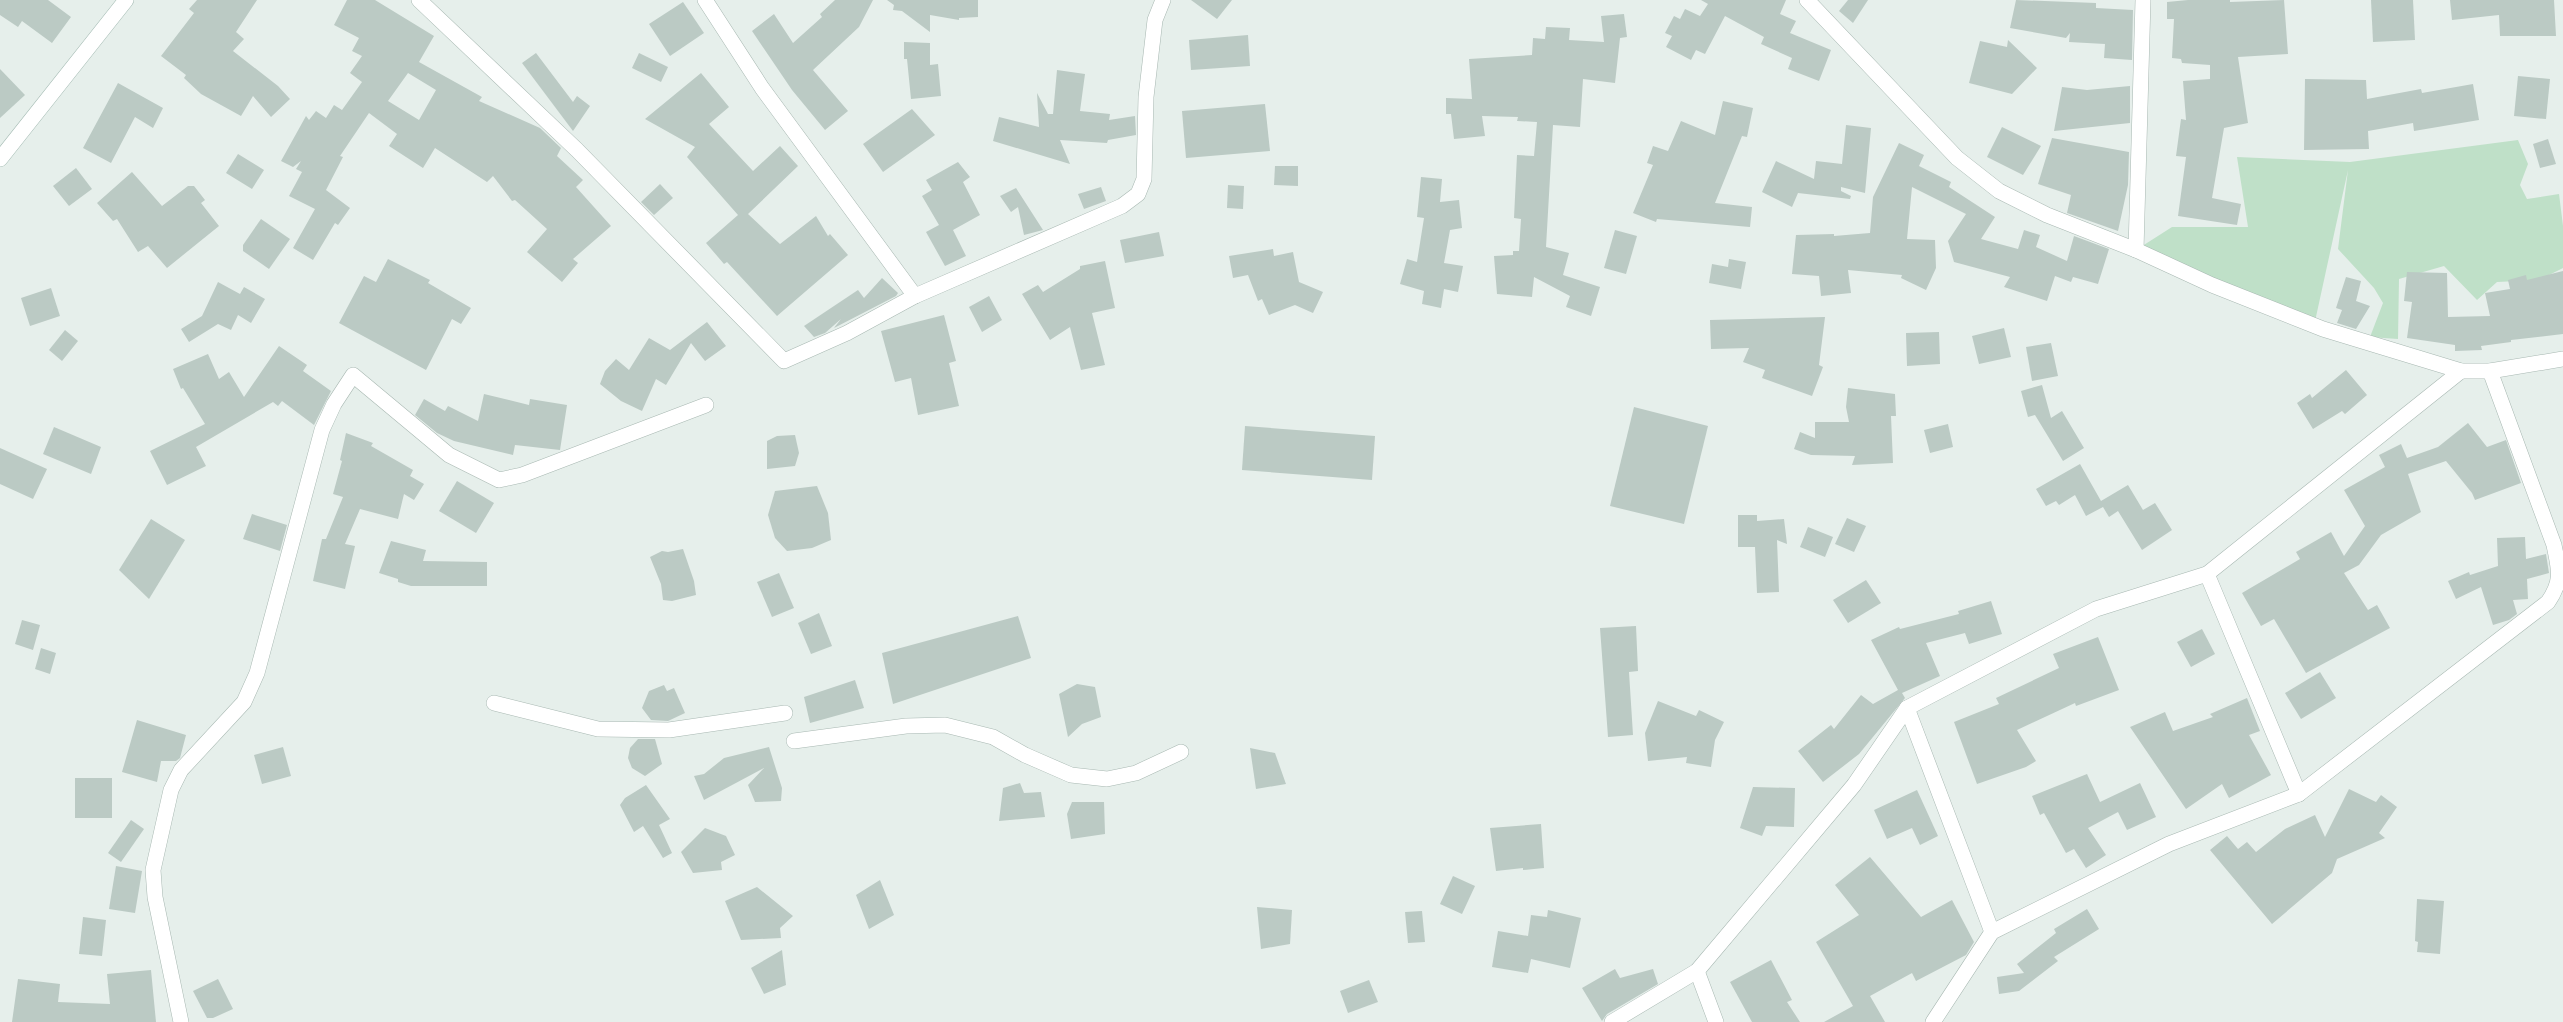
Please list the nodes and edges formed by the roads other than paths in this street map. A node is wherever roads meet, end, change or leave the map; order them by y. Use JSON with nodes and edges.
{"nodes":[{"id":1,"x":126,"y":0,"type":"edge"},
{"id":2,"x":419,"y":0,"type":"edge"},
{"id":3,"x":705,"y":0,"type":"edge"},
{"id":4,"x":1164,"y":0,"type":"edge"},
{"id":5,"x":1807,"y":0,"type":"edge"},
{"id":6,"x":2143,"y":0,"type":"edge"},
{"id":7,"x":0,"y":159,"type":"edge"},
{"id":8,"x":2136,"y":250,"type":"junction"},
{"id":9,"x":915,"y":296,"type":"junction"},
{"id":10,"x":2563,"y":358,"type":"edge"},
{"id":11,"x":2461,"y":371,"type":"junction"},
{"id":12,"x":2490,"y":371,"type":"junction"},
{"id":13,"x":706,"y":405,"type":"dead end"},
{"id":14,"x":2207,"y":574,"type":"junction"},
{"id":15,"x":494,"y":703,"type":"dead end"},
{"id":16,"x":1907,"y":708,"type":"junction"},
{"id":17,"x":786,"y":713,"type":"dead end"},
{"id":18,"x":794,"y":741,"type":"dead end"},
{"id":19,"x":1182,"y":752,"type":"dead end"},
{"id":20,"x":2299,"y":794,"type":"junction"},
{"id":21,"x":1992,"y":932,"type":"junction"},
{"id":22,"x":1697,"y":971,"type":"junction"},
{"id":23,"x":181,"y":1022,"type":"edge"},
{"id":24,"x":1612,"y":1022,"type":"edge"},
{"id":25,"x":1716,"y":1022,"type":"edge"},
{"id":26,"x":1933,"y":1022,"type":"edge"}],
"edges":[{"from":1,"to":7,"type":"street"},
{"from":2,"to":9,"type":"street"},
{"from":3,"to":9,"type":"street"},
{"from":4,"to":9,"type":"street"},
{"from":5,"to":8,"type":"street"},
{"from":6,"to":8,"type":"street"},
{"from":8,"to":11,"type":"street"},
{"from":10,"to":12,"type":"street"},
{"from":11,"to":12,"type":"street"},
{"from":11,"to":14,"type":"street"},
{"from":12,"to":20,"type":"street"},
{"from":13,"to":23,"type":"street"},
{"from":14,"to":16,"type":"street"},
{"from":14,"to":20,"type":"street"},
{"from":15,"to":17,"type":"street"},
{"from":16,"to":21,"type":"street"},
{"from":16,"to":22,"type":"street"},
{"from":18,"to":19,"type":"street"},
{"from":20,"to":21,"type":"street"},
{"from":21,"to":26,"type":"street"},
{"from":22,"to":24,"type":"street"},
{"from":22,"to":25,"type":"street"}]}
